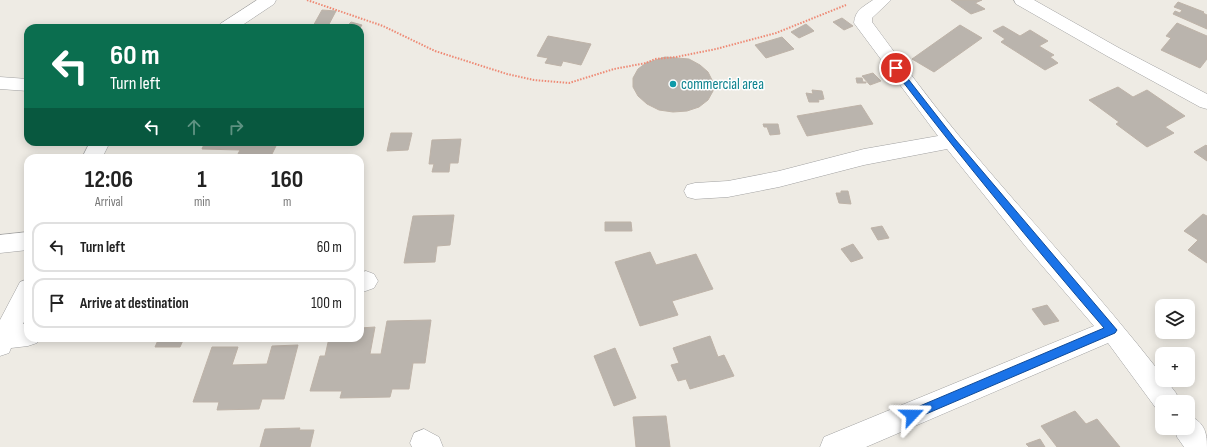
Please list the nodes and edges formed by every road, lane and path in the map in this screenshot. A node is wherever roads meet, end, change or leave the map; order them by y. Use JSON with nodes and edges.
{"nodes":[{"id":1,"x":268,"y":0,"type":"edge"},
{"id":2,"x":307,"y":0,"type":"edge"},
{"id":3,"x":1022,"y":0,"type":"edge"},
{"id":4,"x":878,"y":4,"type":"edge"},
{"id":5,"x":232,"y":24,"type":"edge"},
{"id":6,"x":0,"y":83,"type":"edge"},
{"id":7,"x":24,"y":85,"type":"edge"},
{"id":8,"x":1207,"y":102,"type":"edge"},
{"id":9,"x":952,"y":141,"type":"junction"},
{"id":10,"x":695,"y":191,"type":"dead end"},
{"id":11,"x":24,"y":241,"type":"edge"},
{"id":12,"x":0,"y":244,"type":"edge"},
{"id":13,"x":24,"y":302,"type":"edge"},
{"id":14,"x":1112,"y":330,"type":"junction"},
{"id":15,"x":11,"y":339,"type":"edge"},
{"id":16,"x":1162,"y":395,"type":"edge"},
{"id":17,"x":1193,"y":435,"type":"edge"},
{"id":18,"x":834,"y":447,"type":"edge"},
{"id":19,"x":1202,"y":447,"type":"edge"}],
"edges":[{"from":1,"to":5,"type":"street"},
{"from":2,"to":4,"type":"path"},
{"from":3,"to":8,"type":"street"},
{"from":4,"to":9,"type":"street"},
{"from":6,"to":7,"type":"street"},
{"from":9,"to":10,"type":"street"},
{"from":9,"to":14,"type":"street"},
{"from":11,"to":12,"type":"street"},
{"from":13,"to":15,"type":"street"},
{"from":14,"to":16,"type":"street"},
{"from":14,"to":18,"type":"street"},
{"from":17,"to":19,"type":"street"}]}
